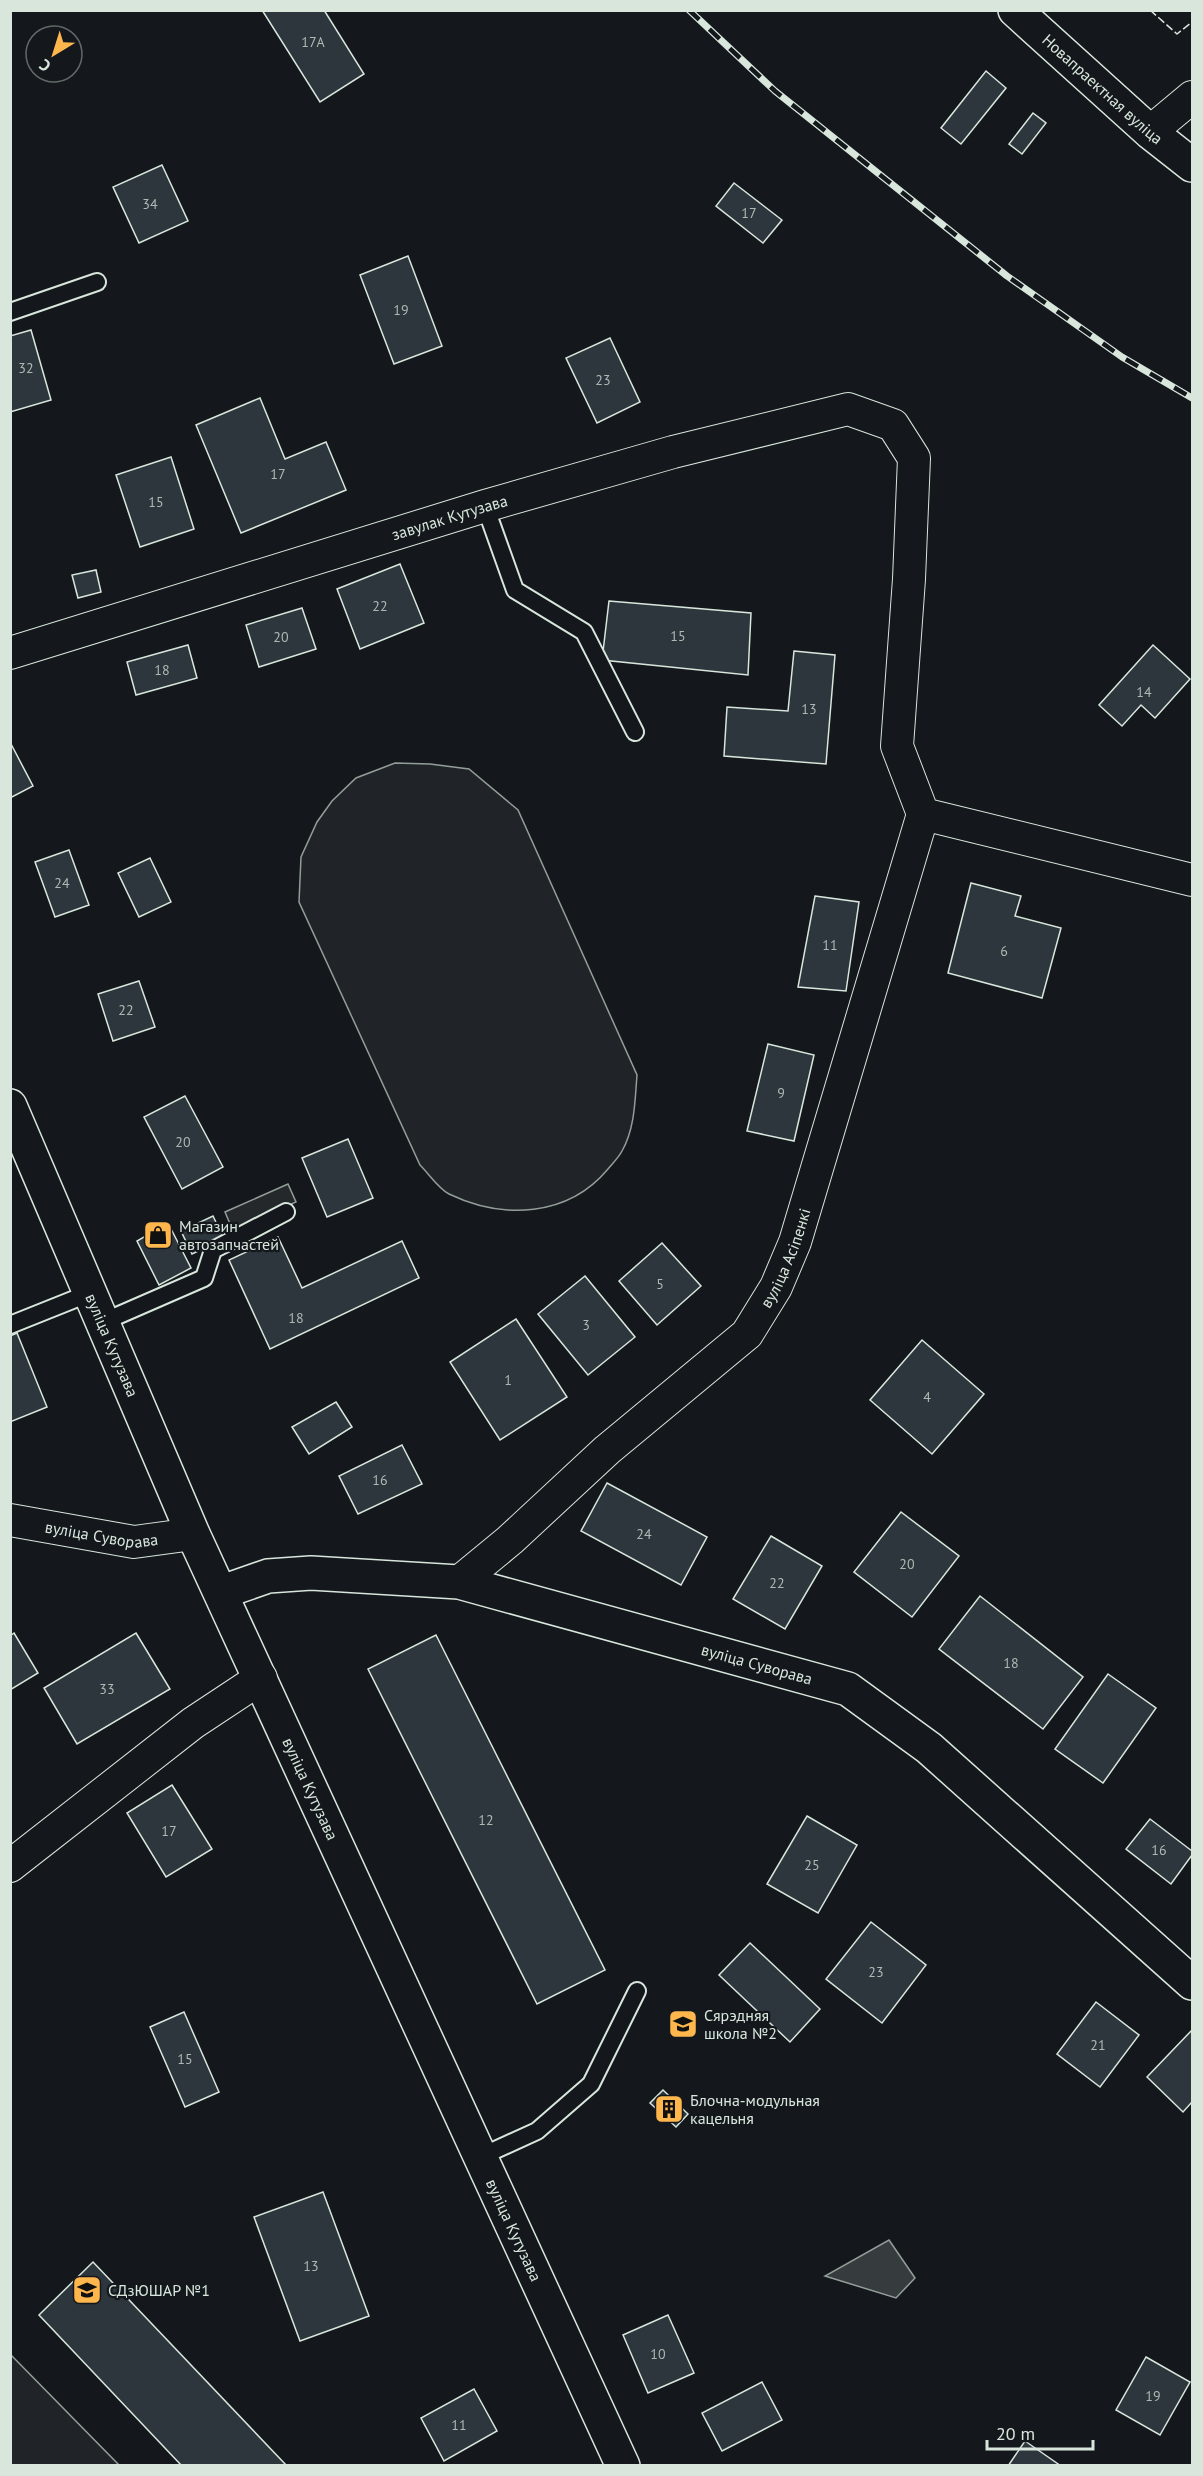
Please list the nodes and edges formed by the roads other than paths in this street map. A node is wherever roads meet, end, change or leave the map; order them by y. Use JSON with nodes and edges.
{"nodes":[{"id":1,"x":1015,"y":10,"type":"edge"},
{"id":2,"x":1192,"y":97,"type":"edge"},
{"id":3,"x":1150,"y":132,"type":"junction"},
{"id":4,"x":1192,"y":165,"type":"edge"},
{"id":5,"x":97,"y":282,"type":"dead end"},
{"id":6,"x":10,"y":312,"type":"edge"},
{"id":7,"x":485,"y":506,"type":"junction"},
{"id":8,"x":10,"y":653,"type":"edge"},
{"id":9,"x":634,"y":732,"type":"dead end"},
{"id":10,"x":923,"y":814,"type":"junction"},
{"id":11,"x":1192,"y":880,"type":"edge"},
{"id":12,"x":10,"y":1106,"type":"edge"},
{"id":13,"x":286,"y":1212,"type":"dead end"},
{"id":14,"x":97,"y":1308,"type":"junction"},
{"id":15,"x":10,"y":1324,"type":"edge"},
{"id":16,"x":10,"y":1520,"type":"edge"},
{"id":17,"x":194,"y":1534,"type":"junction"},
{"id":18,"x":459,"y":1582,"type":"junction"},
{"id":19,"x":222,"y":1592,"type":"junction"},
{"id":20,"x":261,"y":1678,"type":"junction"},
{"id":21,"x":10,"y":1866,"type":"edge"},
{"id":22,"x":1192,"y":1983,"type":"edge"},
{"id":23,"x":637,"y":1991,"type":"dead end"},
{"id":24,"x":480,"y":2157,"type":"junction"},
{"id":25,"x":623,"y":2466,"type":"edge"}],
"edges":[{"from":1,"to":3,"type":"main road","name":"Новапраектная вуліца"},
{"from":2,"to":3,"type":"street"},
{"from":3,"to":4,"type":"main road","name":"Новапраектная вуліца"},
{"from":5,"to":6,"type":"lane"},
{"from":7,"to":8,"type":"street","name":"завулак Кутузава"},
{"from":7,"to":9,"type":"lane"},
{"from":7,"to":10,"type":"street","name":"завулак Кутузава"},
{"from":10,"to":11,"type":"street"},
{"from":10,"to":18,"type":"street","name":"вуліца Асіпенкі"},
{"from":12,"to":14,"type":"main road","name":"вуліца Кутузава"},
{"from":13,"to":14,"type":"lane"},
{"from":14,"to":15,"type":"lane"},
{"from":14,"to":17,"type":"main road","name":"вуліца Кутузава"},
{"from":16,"to":17,"type":"street","name":"вуліца Суворава"},
{"from":17,"to":19,"type":"main road","name":"вуліца Кутузава"},
{"from":18,"to":19,"type":"main road","name":"вуліца Суворава"},
{"from":18,"to":22,"type":"main road","name":"вуліца Суворава"},
{"from":19,"to":20,"type":"main road","name":"вуліца Кутузава"},
{"from":20,"to":21,"type":"street"},
{"from":20,"to":24,"type":"main road","name":"вуліца Кутузава"},
{"from":23,"to":24,"type":"lane"},
{"from":24,"to":25,"type":"main road","name":"вуліца Кутузава"}]}
